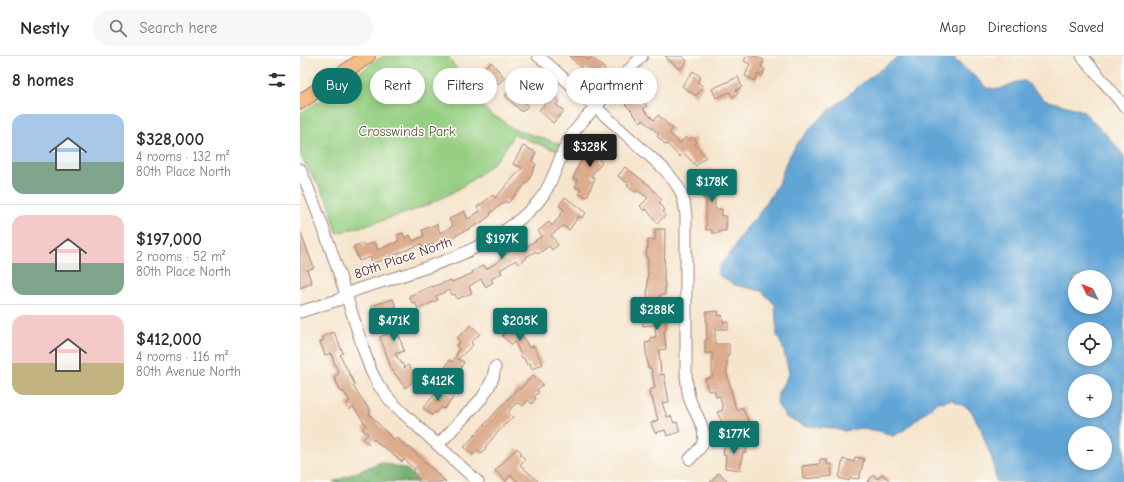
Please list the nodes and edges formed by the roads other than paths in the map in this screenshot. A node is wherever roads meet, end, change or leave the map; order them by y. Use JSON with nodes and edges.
{"nodes":[{"id":1,"x":368,"y":56,"type":"edge"},
{"id":2,"x":538,"y":56,"type":"edge"},
{"id":3,"x":642,"y":56,"type":"edge"},
{"id":4,"x":1082,"y":56,"type":"edge"},
{"id":5,"x":300,"y":102,"type":"edge"},
{"id":6,"x":1124,"y":106,"type":"edge"},
{"id":7,"x":595,"y":107,"type":"junction"},
{"id":8,"x":300,"y":169,"type":"edge"},
{"id":9,"x":346,"y":295,"type":"junction"},
{"id":10,"x":300,"y":312,"type":"edge"},
{"id":11,"x":495,"y":367,"type":"dead end"},
{"id":12,"x":438,"y":445,"type":"junction"},
{"id":13,"x":690,"y":459,"type":"dead end"},
{"id":14,"x":478,"y":482,"type":"edge"}],
"edges":[{"from":1,"to":5,"type":"main road"},
{"from":2,"to":7,"type":"street"},
{"from":3,"to":7,"type":"street","name":"80th Place North"},
{"from":4,"to":6,"type":"street"},
{"from":7,"to":9,"type":"street","name":"80th Place North"},
{"from":7,"to":13,"type":"street"},
{"from":8,"to":9,"type":"street"},
{"from":9,"to":10,"type":"street","name":"80th Place North"},
{"from":9,"to":12,"type":"street"},
{"from":11,"to":12,"type":"street"},
{"from":12,"to":14,"type":"street"}]}
